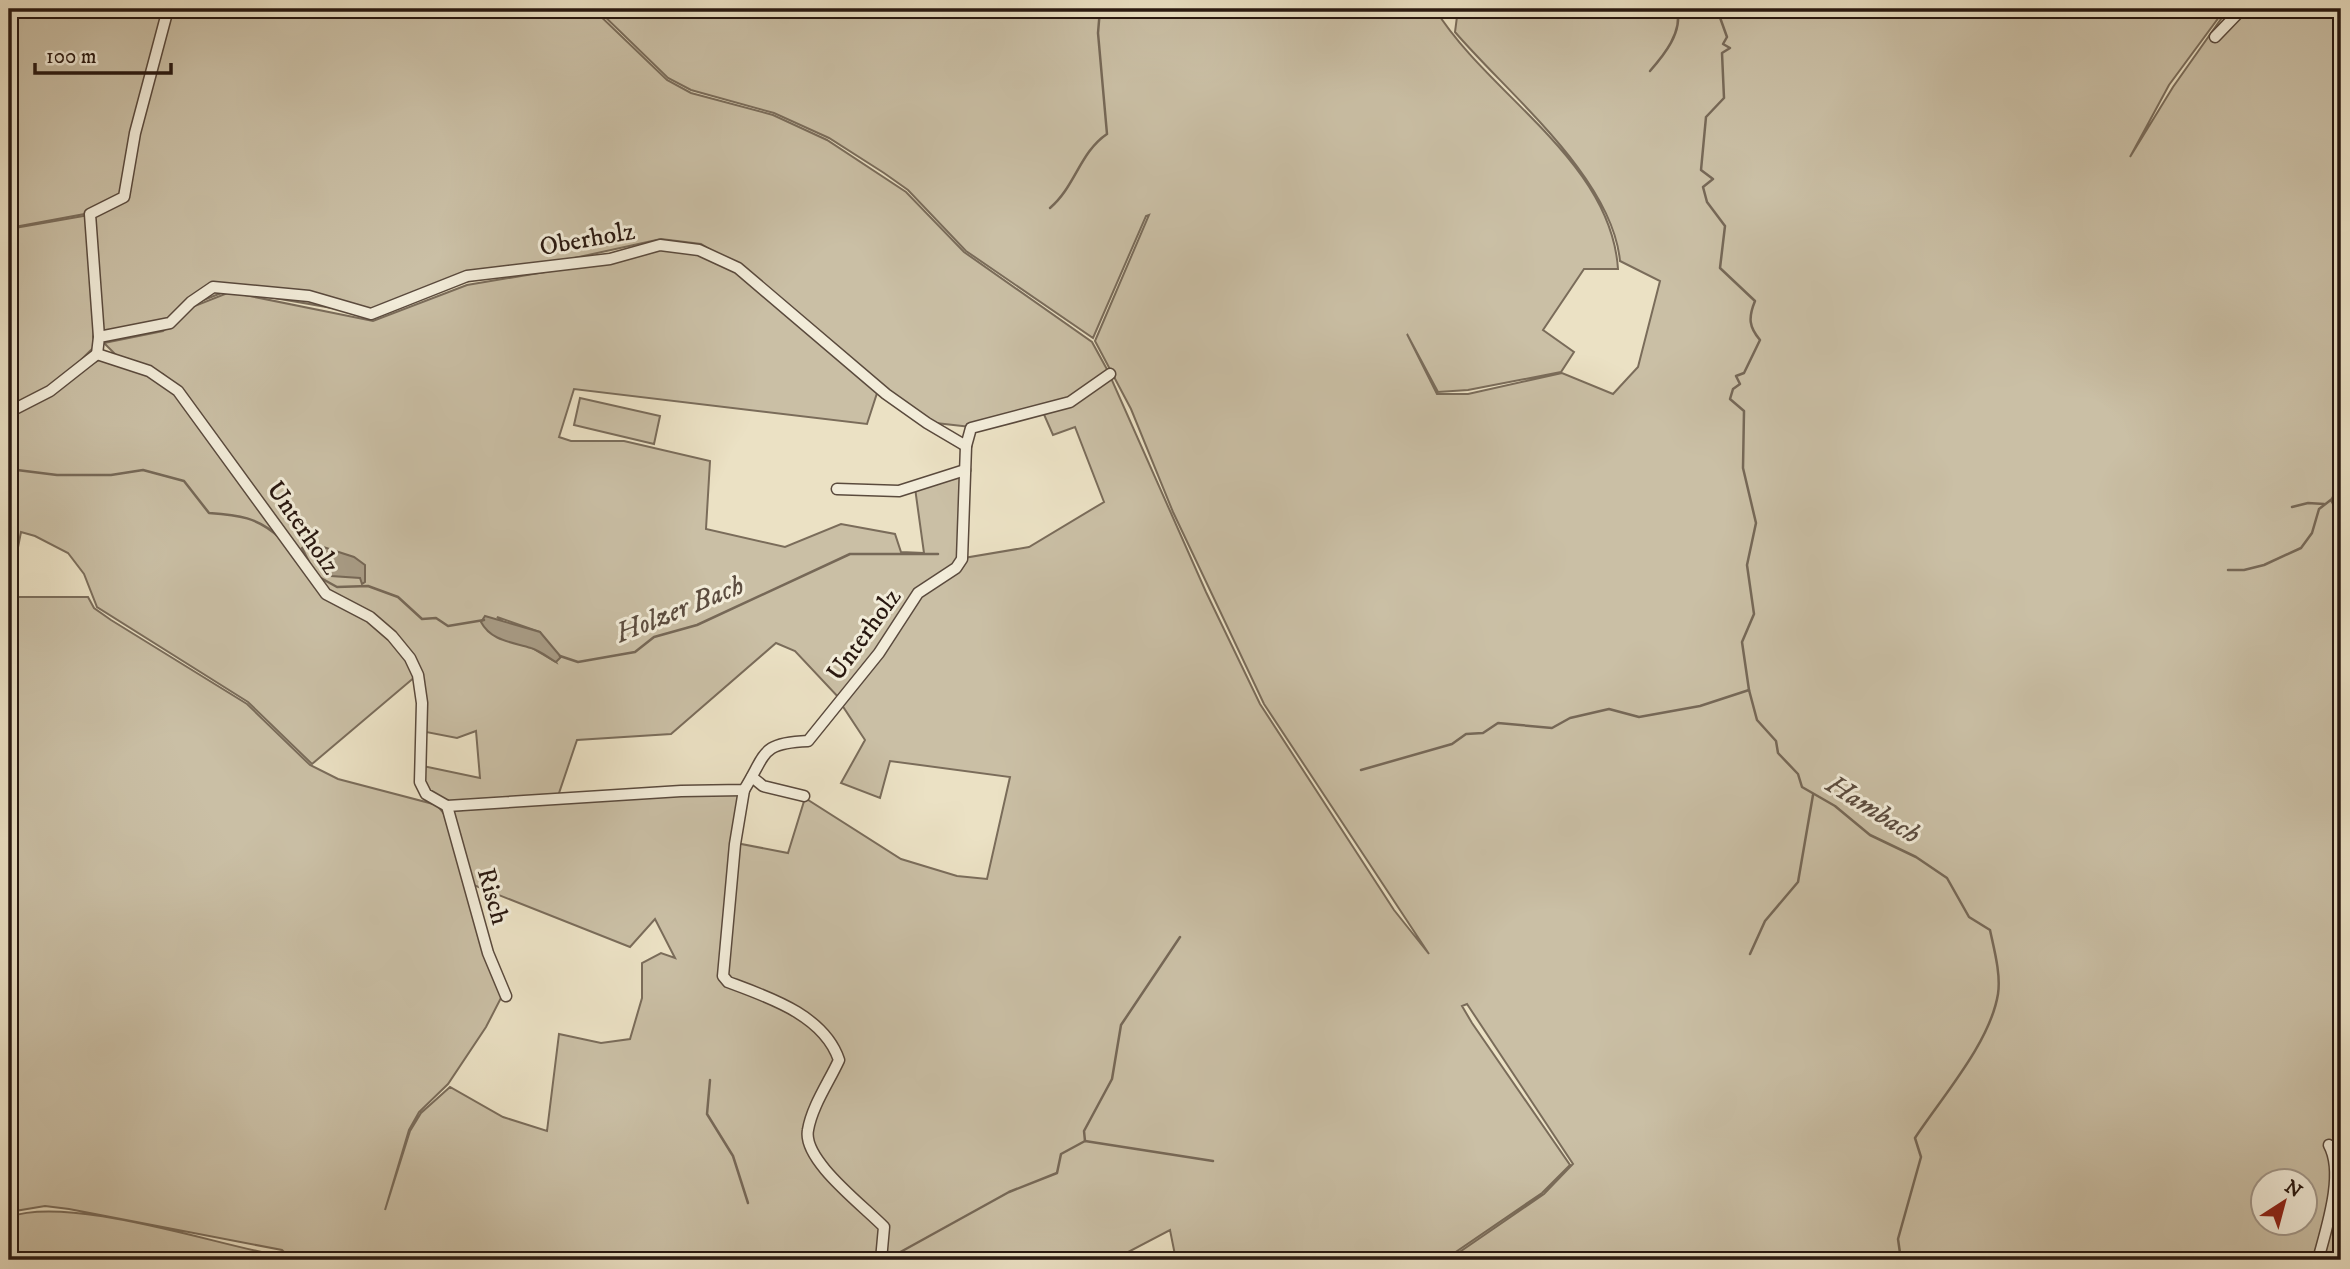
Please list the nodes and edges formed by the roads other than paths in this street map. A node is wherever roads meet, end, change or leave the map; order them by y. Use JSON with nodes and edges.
{"nodes":[{"id":1,"x":168,"y":9,"type":"edge"},
{"id":2,"x":2242,"y":9,"type":"edge"},
{"id":3,"x":2215,"y":37,"type":"dead end"},
{"id":4,"x":99,"y":337,"type":"junction"},
{"id":5,"x":97,"y":355,"type":"junction"},
{"id":6,"x":1110,"y":374,"type":"dead end"},
{"id":7,"x":9,"y":412,"type":"edge"},
{"id":8,"x":966,"y":446,"type":"junction"},
{"id":9,"x":965,"y":470,"type":"junction"},
{"id":10,"x":837,"y":489,"type":"dead end"},
{"id":11,"x":752,"y":777,"type":"junction"},
{"id":12,"x":744,"y":790,"type":"junction"},
{"id":13,"x":804,"y":796,"type":"dead end"},
{"id":14,"x":447,"y":806,"type":"junction"},
{"id":15,"x":506,"y":996,"type":"dead end"},
{"id":16,"x":2329,"y":1145,"type":"dead end"},
{"id":17,"x":881,"y":1260,"type":"edge"},
{"id":18,"x":2318,"y":1260,"type":"edge"}],
"edges":[{"from":1,"to":4,"type":"street"},
{"from":2,"to":3,"type":"street"},
{"from":4,"to":5,"type":"street"},
{"from":4,"to":8,"type":"street","name":"Oberholz"},
{"from":5,"to":7,"type":"street"},
{"from":5,"to":14,"type":"street","name":"Unterholz"},
{"from":6,"to":8,"type":"street"},
{"from":8,"to":9,"type":"street","name":"Unterholz"},
{"from":9,"to":10,"type":"street"},
{"from":9,"to":11,"type":"street","name":"Unterholz"},
{"from":11,"to":12,"type":"street","name":"Unterholz"},
{"from":11,"to":13,"type":"street"},
{"from":12,"to":14,"type":"street"},
{"from":12,"to":17,"type":"street"},
{"from":14,"to":15,"type":"street","name":"Risch"},
{"from":16,"to":18,"type":"street"}]}
